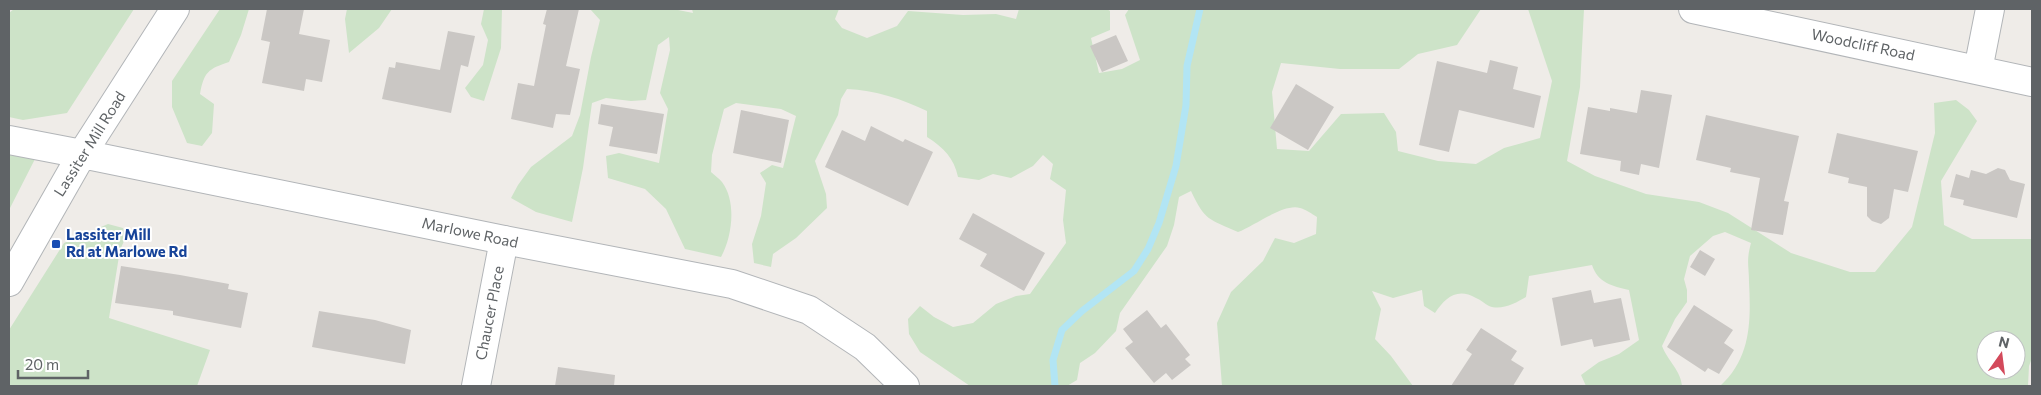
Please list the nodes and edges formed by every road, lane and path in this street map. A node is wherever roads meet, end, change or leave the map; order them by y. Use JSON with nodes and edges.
{"nodes":[{"id":1,"x":175,"y":9,"type":"edge"},
{"id":2,"x":1693,"y":9,"type":"edge"},
{"id":3,"x":1990,"y":9,"type":"edge"},
{"id":4,"x":1978,"y":70,"type":"junction"},
{"id":5,"x":2032,"y":82,"type":"edge"},
{"id":6,"x":9,"y":140,"type":"edge"},
{"id":7,"x":82,"y":154,"type":"junction"},
{"id":8,"x":504,"y":240,"type":"junction"},
{"id":9,"x":9,"y":282,"type":"edge"},
{"id":10,"x":476,"y":386,"type":"edge"},
{"id":11,"x":905,"y":386,"type":"edge"}],
"edges":[{"from":1,"to":7,"type":"street","name":"Lassiter Mill Road"},
{"from":2,"to":4,"type":"street","name":"Woodcliff Road"},
{"from":3,"to":4,"type":"street"},
{"from":4,"to":5,"type":"street","name":"Woodcliff Road"},
{"from":6,"to":7,"type":"street","name":"Marlowe Road"},
{"from":7,"to":8,"type":"street","name":"Marlowe Road"},
{"from":7,"to":9,"type":"street","name":"Lassiter Mill Road"},
{"from":8,"to":10,"type":"street","name":"Chaucer Place"},
{"from":8,"to":11,"type":"street","name":"Marlowe Road"}]}
